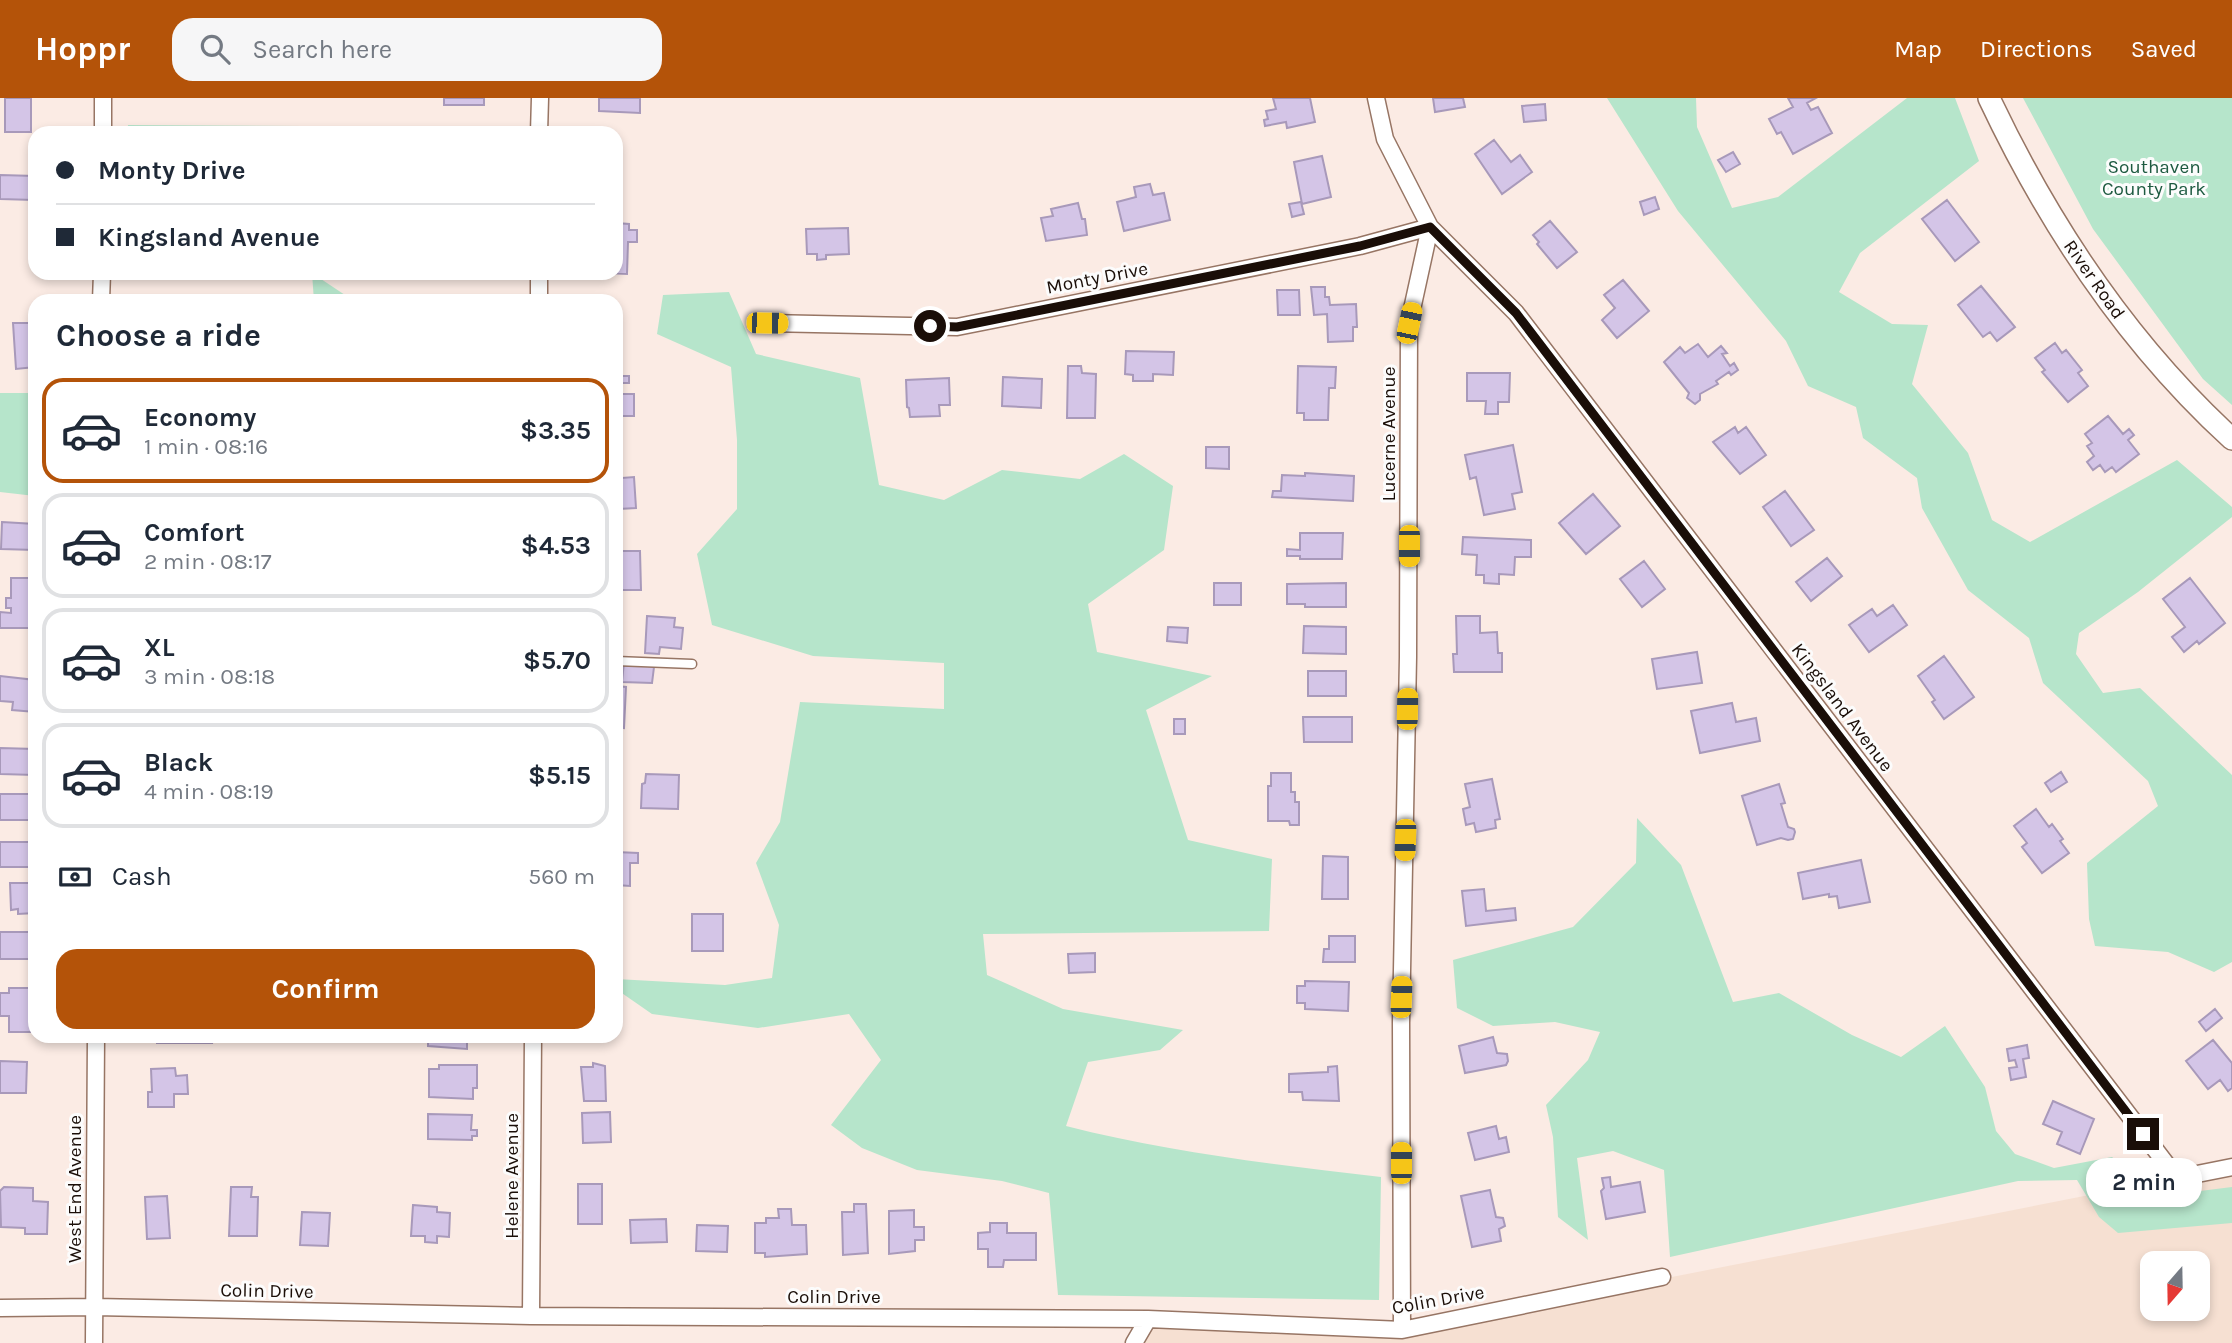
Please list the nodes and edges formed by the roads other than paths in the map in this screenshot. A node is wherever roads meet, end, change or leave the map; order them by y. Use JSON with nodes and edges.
{"nodes":[{"id":1,"x":103,"y":98,"type":"edge"},
{"id":2,"x":540,"y":98,"type":"edge"},
{"id":3,"x":1376,"y":98,"type":"edge"},
{"id":4,"x":1989,"y":98,"type":"edge"},
{"id":5,"x":103,"y":126,"type":"edge"},
{"id":6,"x":540,"y":126,"type":"edge"},
{"id":7,"x":1430,"y":227,"type":"junction"},
{"id":8,"x":767,"y":323,"type":"dead end"},
{"id":9,"x":2232,"y":439,"type":"edge"},
{"id":10,"x":623,"y":661,"type":"edge"},
{"id":11,"x":692,"y":664,"type":"dead end"},
{"id":12,"x":96,"y":1043,"type":"edge"},
{"id":13,"x":533,"y":1043,"type":"edge"},
{"id":14,"x":2232,"y":1167,"type":"edge"},
{"id":15,"x":1662,"y":1277,"type":"dead end"},
{"id":16,"x":95,"y":1307,"type":"junction"},
{"id":17,"x":0,"y":1308,"type":"edge"},
{"id":18,"x":531,"y":1316,"type":"junction"},
{"id":19,"x":1148,"y":1318,"type":"junction"},
{"id":20,"x":1402,"y":1330,"type":"junction"},
{"id":21,"x":94,"y":1343,"type":"edge"},
{"id":22,"x":1134,"y":1343,"type":"edge"}],
"edges":[{"from":1,"to":5,"type":"street"},
{"from":2,"to":6,"type":"street"},
{"from":3,"to":7,"type":"street"},
{"from":4,"to":9,"type":"street","name":"River Road"},
{"from":7,"to":8,"type":"street","name":"Monty Drive"},
{"from":7,"to":14,"type":"street","name":"Kingsland Avenue"},
{"from":7,"to":20,"type":"street","name":"Lucerne Avenue"},
{"from":10,"to":11,"type":"lane"},
{"from":12,"to":16,"type":"street","name":"West End Avenue"},
{"from":13,"to":18,"type":"street","name":"Helene Avenue"},
{"from":15,"to":20,"type":"street","name":"Colin Drive"},
{"from":16,"to":17,"type":"street","name":"Colin Drive"},
{"from":16,"to":18,"type":"street","name":"Colin Drive"},
{"from":16,"to":21,"type":"street","name":"West End Avenue"},
{"from":18,"to":19,"type":"street","name":"Colin Drive"},
{"from":19,"to":20,"type":"street","name":"Colin Drive"},
{"from":19,"to":22,"type":"street"}]}
